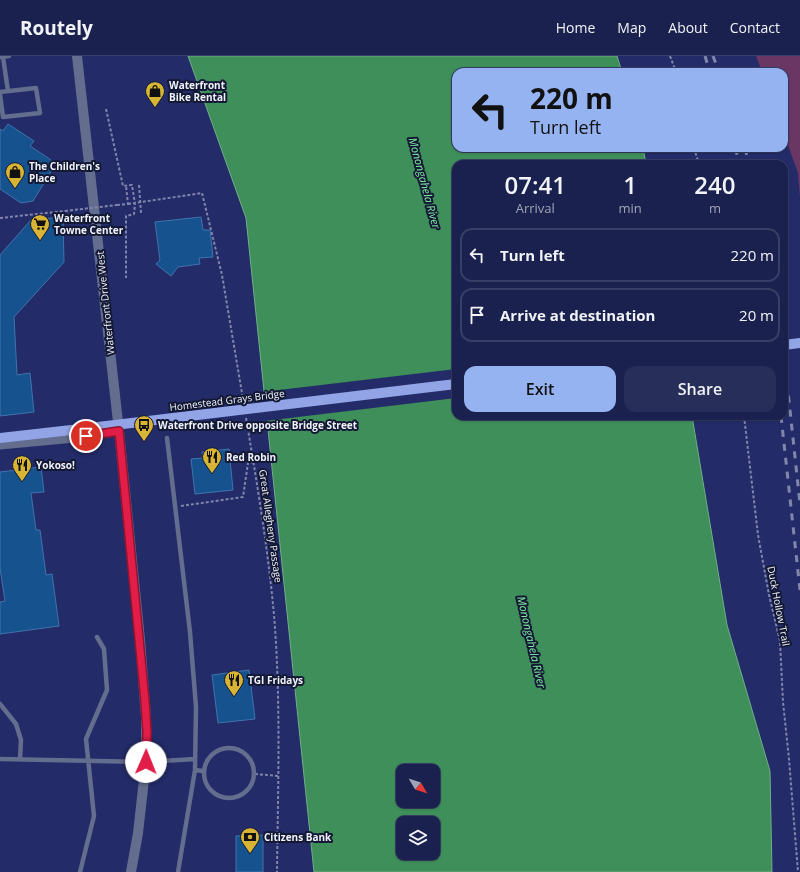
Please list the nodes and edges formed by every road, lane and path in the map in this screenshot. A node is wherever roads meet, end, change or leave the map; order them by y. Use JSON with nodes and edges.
{"nodes":[{"id":1,"x":77,"y":56,"type":"edge"},
{"id":2,"x":670,"y":56,"type":"edge"},
{"id":3,"x":4,"y":57,"type":"edge"},
{"id":4,"x":674,"y":68,"type":"edge"},
{"id":5,"x":8,"y":91,"type":"junction"},
{"id":6,"x":0,"y":93,"type":"edge"},
{"id":7,"x":106,"y":109,"type":"dead end"},
{"id":8,"x":139,"y":185,"type":"dead end"},
{"id":9,"x":126,"y":186,"type":"junction"},
{"id":10,"x":141,"y":202,"type":"junction"},
{"id":11,"x":128,"y":204,"type":"junction"},
{"id":12,"x":135,"y":204,"type":"junction"},
{"id":13,"x":141,"y":213,"type":"dead end"},
{"id":14,"x":0,"y":218,"type":"edge"},
{"id":15,"x":126,"y":278,"type":"dead end"},
{"id":16,"x":800,"y":343,"type":"edge"},
{"id":17,"x":788,"y":344,"type":"edge"},
{"id":18,"x":452,"y":384,"type":"edge"},
{"id":19,"x":244,"y":403,"type":"dead end"},
{"id":20,"x":246,"y":418,"type":"dead end"},
{"id":21,"x":744,"y":420,"type":"edge"},
{"id":22,"x":119,"y":431,"type":"junction"},
{"id":23,"x":0,"y":438,"type":"edge"},
{"id":24,"x":167,"y":438,"type":"dead end"},
{"id":25,"x":0,"y":445,"type":"edge"},
{"id":26,"x":253,"y":462,"type":"junction"},
{"id":27,"x":176,"y":507,"type":"junction"},
{"id":28,"x":97,"y":638,"type":"dead end"},
{"id":29,"x":0,"y":704,"type":"edge"},
{"id":30,"x":0,"y":759,"type":"edge"},
{"id":31,"x":20,"y":759,"type":"junction"},
{"id":32,"x":195,"y":759,"type":"junction"},
{"id":33,"x":87,"y":761,"type":"junction"},
{"id":34,"x":146,"y":762,"type":"junction"},
{"id":35,"x":195,"y":770,"type":"junction"},
{"id":36,"x":203,"y":770,"type":"junction"},
{"id":37,"x":255,"y":774,"type":"junction"},
{"id":38,"x":278,"y":776,"type":"junction"},
{"id":39,"x":80,"y":872,"type":"edge"},
{"id":40,"x":131,"y":872,"type":"edge"},
{"id":41,"x":178,"y":872,"type":"edge"},
{"id":42,"x":277,"y":872,"type":"edge"},
{"id":43,"x":798,"y":872,"type":"edge"}],
"edges":[{"from":1,"to":22,"type":"street","name":"Waterfront Drive West"},
{"from":2,"to":4,"type":"path"},
{"from":3,"to":5,"type":"lane"},
{"from":5,"to":6,"type":"lane"},
{"from":5,"to":6,"type":"lane"},
{"from":7,"to":9,"type":"path"},
{"from":8,"to":10,"type":"path"},
{"from":9,"to":11,"type":"path"},
{"from":9,"to":12,"type":"path"},
{"from":10,"to":12,"type":"path"},
{"from":10,"to":13,"type":"path"},
{"from":10,"to":19,"type":"path"},
{"from":11,"to":12,"type":"path"},
{"from":11,"to":14,"type":"path","bridge":true},
{"from":12,"to":15,"type":"path"},
{"from":16,"to":17,"type":"main road"},
{"from":18,"to":23,"type":"main road","name":"Homestead Grays Bridge","bridge":true},
{"from":20,"to":26,"type":"path","name":"Great Allegheny Passage"},
{"from":21,"to":43,"type":"path","name":"Duck Hollow Trail"},
{"from":22,"to":25,"type":"street"},
{"from":22,"to":34,"type":"street","name":"Waterfront Drive West"},
{"from":24,"to":27,"type":"lane"},
{"from":26,"to":27,"type":"path"},
{"from":26,"to":38,"type":"path","name":"Great Allegheny Passage"},
{"from":27,"to":32,"type":"lane"},
{"from":28,"to":33,"type":"lane"},
{"from":29,"to":31,"type":"lane"},
{"from":30,"to":31,"type":"lane"},
{"from":31,"to":33,"type":"lane"},
{"from":32,"to":34,"type":"lane"},
{"from":32,"to":35,"type":"lane"},
{"from":33,"to":34,"type":"lane"},
{"from":33,"to":39,"type":"lane"},
{"from":34,"to":40,"type":"street","name":"Waterfront Drive West"},
{"from":35,"to":36,"type":"lane"},
{"from":35,"to":41,"type":"lane"},
{"from":36,"to":37,"type":"lane"},
{"from":36,"to":37,"type":"lane"},
{"from":37,"to":38,"type":"path"},
{"from":38,"to":42,"type":"path","name":"Great Allegheny Passage"}]}
